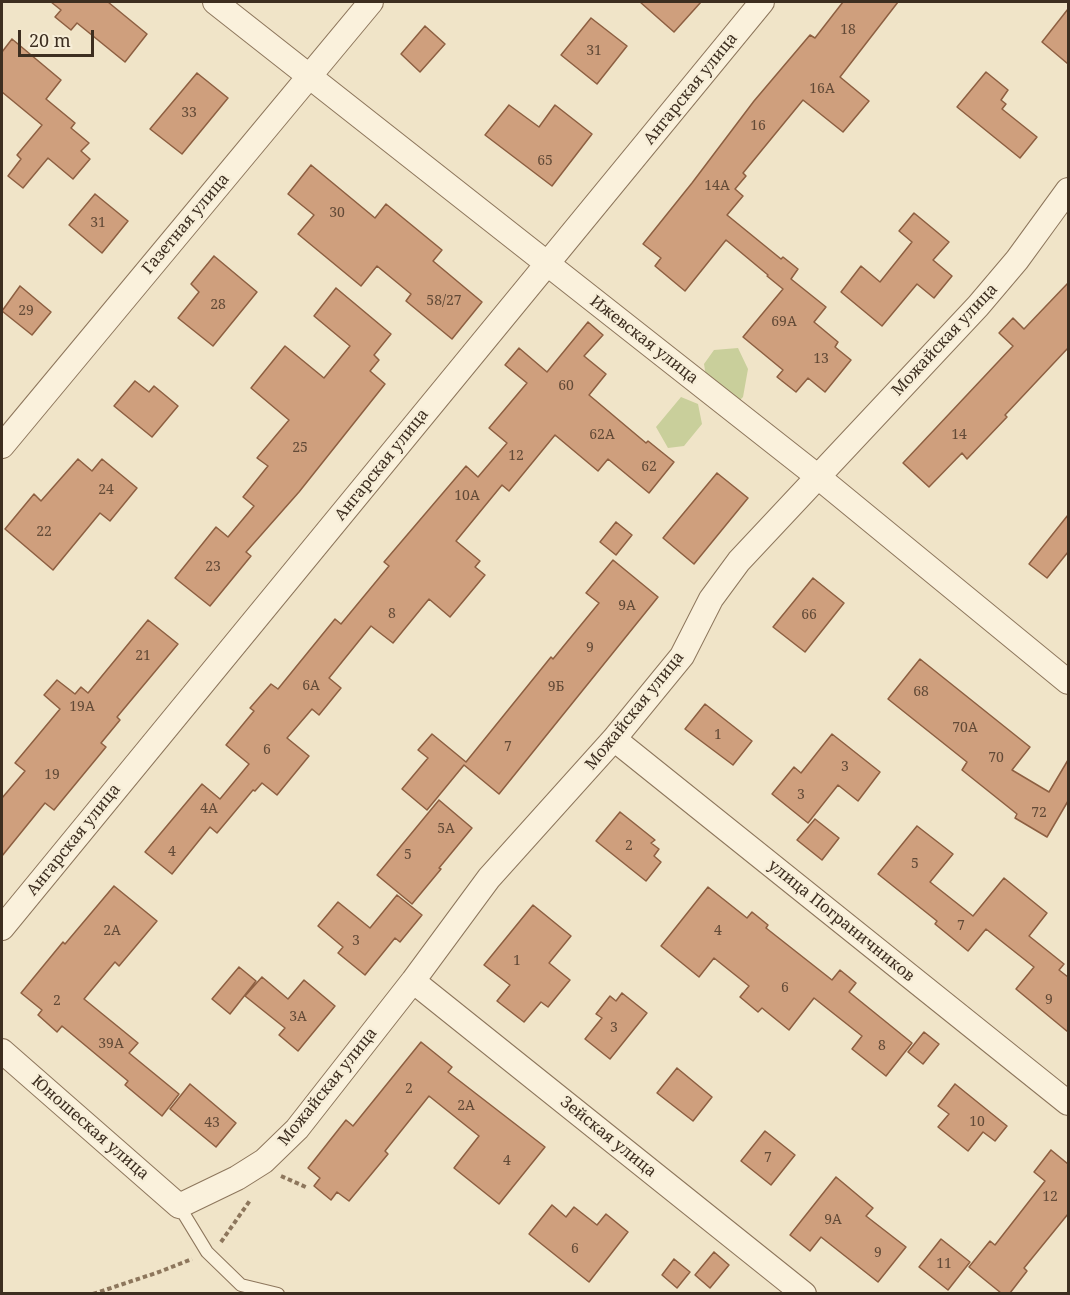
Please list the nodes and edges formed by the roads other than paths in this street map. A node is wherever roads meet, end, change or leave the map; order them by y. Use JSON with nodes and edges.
{"nodes":[{"id":1,"x":215,"y":2,"type":"edge"},
{"id":2,"x":371,"y":2,"type":"edge"},
{"id":3,"x":762,"y":2,"type":"edge"},
{"id":4,"x":309,"y":77,"type":"junction"},
{"id":5,"x":1068,"y":190,"type":"edge"},
{"id":6,"x":548,"y":264,"type":"junction"},
{"id":7,"x":2,"y":446,"type":"edge"},
{"id":8,"x":818,"y":476,"type":"junction"},
{"id":9,"x":1068,"y":682,"type":"edge"},
{"id":10,"x":614,"y":739,"type":"junction"},
{"id":11,"x":2,"y":928,"type":"edge"},
{"id":12,"x":413,"y":981,"type":"junction"},
{"id":13,"x":2,"y":1050,"type":"edge"},
{"id":14,"x":1068,"y":1103,"type":"edge"},
{"id":15,"x":179,"y":1206,"type":"junction"},
{"id":16,"x":278,"y":1293,"type":"edge"},
{"id":17,"x":804,"y":1293,"type":"edge"}],
"edges":[{"from":1,"to":4,"type":"street","name":"Ижевская улица"},
{"from":2,"to":4,"type":"street","name":"Газетная улица"},
{"from":3,"to":6,"type":"street","name":"Ангарская улица"},
{"from":4,"to":6,"type":"street","name":"Ижевская улица"},
{"from":4,"to":7,"type":"street","name":"Газетная улица"},
{"from":5,"to":8,"type":"street","name":"Можайская улица"},
{"from":6,"to":8,"type":"street","name":"Ижевская улица"},
{"from":6,"to":11,"type":"street","name":"Ангарская улица"},
{"from":8,"to":9,"type":"street","name":"Ижевская улица"},
{"from":8,"to":10,"type":"street","name":"Можайская улица"},
{"from":10,"to":12,"type":"street","name":"Можайская улица"},
{"from":10,"to":14,"type":"street","name":"улица Пограничников"},
{"from":12,"to":15,"type":"street","name":"Можайская улица"},
{"from":12,"to":17,"type":"street","name":"Зейская улица"},
{"from":13,"to":15,"type":"street","name":"Юношеская улица"},
{"from":15,"to":16,"type":"lane"}]}
